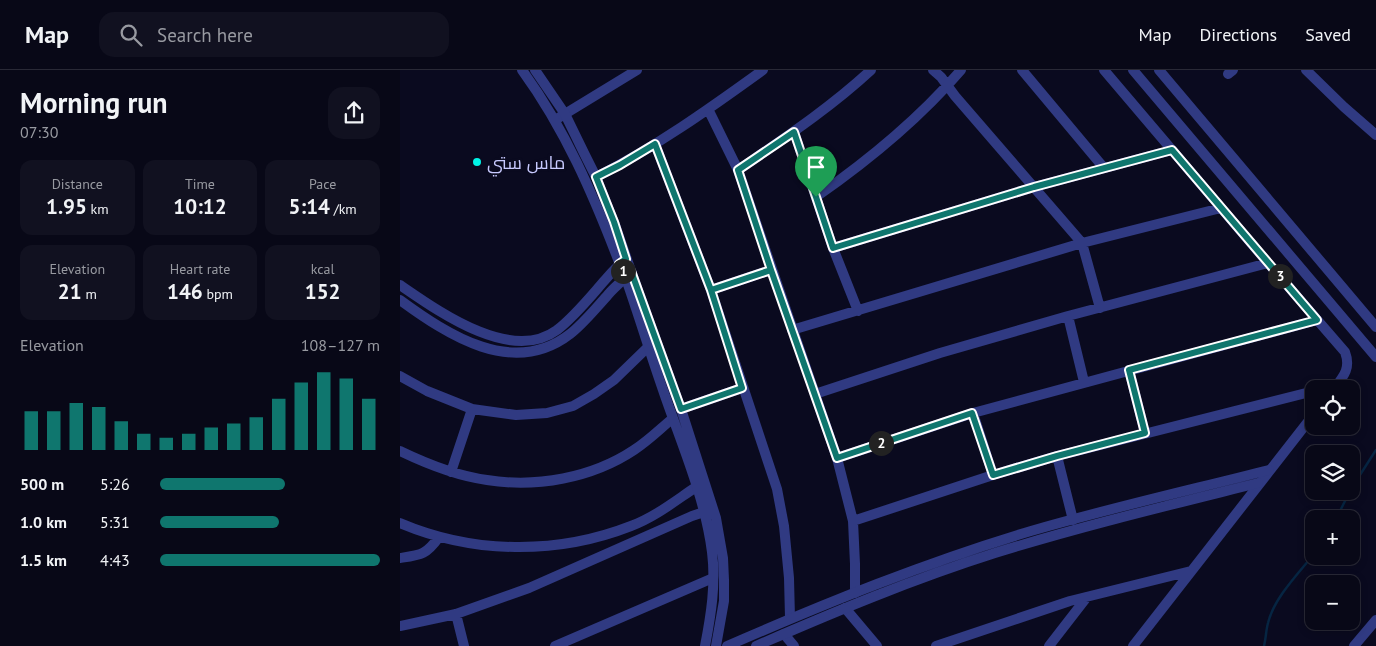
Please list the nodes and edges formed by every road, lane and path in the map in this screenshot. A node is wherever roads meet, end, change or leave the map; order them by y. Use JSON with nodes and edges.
{"nodes":[{"id":1,"x":522,"y":70,"type":"edge"},
{"id":2,"x":536,"y":70,"type":"edge"},
{"id":3,"x":637,"y":70,"type":"edge"},
{"id":4,"x":763,"y":70,"type":"edge"},
{"id":5,"x":871,"y":70,"type":"edge"},
{"id":6,"x":933,"y":70,"type":"edge"},
{"id":7,"x":961,"y":70,"type":"edge"},
{"id":8,"x":1022,"y":70,"type":"edge"},
{"id":9,"x":1104,"y":70,"type":"edge"},
{"id":10,"x":1133,"y":70,"type":"edge"},
{"id":11,"x":1159,"y":70,"type":"edge"},
{"id":12,"x":1306,"y":70,"type":"edge"},
{"id":13,"x":947,"y":86,"type":"junction"},
{"id":14,"x":708,"y":109,"type":"junction"},
{"id":15,"x":560,"y":117,"type":"junction"},
{"id":16,"x":794,"y":132,"type":"junction"},
{"id":17,"x":1376,"y":135,"type":"edge"},
{"id":18,"x":655,"y":144,"type":"junction"},
{"id":19,"x":1172,"y":150,"type":"junction"},
{"id":20,"x":1104,"y":168,"type":"junction"},
{"id":21,"x":738,"y":170,"type":"junction"},
{"id":22,"x":596,"y":177,"type":"junction"},
{"id":23,"x":1034,"y":187,"type":"junction"},
{"id":24,"x":816,"y":197,"type":"junction"},
{"id":25,"x":1221,"y":208,"type":"junction"},
{"id":26,"x":1082,"y":243,"type":"junction"},
{"id":27,"x":833,"y":248,"type":"junction"},
{"id":28,"x":623,"y":261,"type":"junction"},
{"id":29,"x":1268,"y":263,"type":"junction"},
{"id":30,"x":771,"y":270,"type":"junction"},
{"id":31,"x":628,"y":274,"type":"junction"},
{"id":32,"x":400,"y":285,"type":"edge"},
{"id":33,"x":711,"y":290,"type":"junction"},
{"id":34,"x":400,"y":300,"type":"edge"},
{"id":35,"x":1100,"y":308,"type":"junction"},
{"id":36,"x":858,"y":311,"type":"junction"},
{"id":37,"x":1068,"y":316,"type":"junction"},
{"id":38,"x":1317,"y":320,"type":"junction"},
{"id":39,"x":1376,"y":327,"type":"edge"},
{"id":40,"x":792,"y":330,"type":"junction"},
{"id":41,"x":648,"y":347,"type":"junction"},
{"id":42,"x":1375,"y":354,"type":"edge"},
{"id":43,"x":1129,"y":370,"type":"junction"},
{"id":44,"x":400,"y":376,"type":"edge"},
{"id":45,"x":1341,"y":380,"type":"edge"},
{"id":46,"x":1084,"y":382,"type":"junction"},
{"id":47,"x":742,"y":388,"type":"junction"},
{"id":48,"x":1305,"y":393,"type":"edge"},
{"id":49,"x":815,"y":394,"type":"junction"},
{"id":50,"x":472,"y":409,"type":"junction"},
{"id":51,"x":681,"y":409,"type":"junction"},
{"id":52,"x":972,"y":413,"type":"junction"},
{"id":53,"x":672,"y":419,"type":"junction"},
{"id":54,"x":1305,"y":425,"type":"edge"},
{"id":55,"x":1145,"y":433,"type":"junction"},
{"id":56,"x":401,"y":453,"type":"edge"},
{"id":57,"x":1057,"y":456,"type":"junction"},
{"id":58,"x":837,"y":458,"type":"junction"},
{"id":59,"x":1269,"y":470,"type":"junction"},
{"id":60,"x":451,"y":472,"type":"junction"},
{"id":61,"x":993,"y":475,"type":"junction"},
{"id":62,"x":1258,"y":483,"type":"junction"},
{"id":63,"x":696,"y":487,"type":"junction"},
{"id":64,"x":704,"y":512,"type":"junction"},
{"id":65,"x":1073,"y":520,"type":"junction"},
{"id":66,"x":853,"y":521,"type":"junction"},
{"id":67,"x":400,"y":523,"type":"edge"},
{"id":68,"x":439,"y":537,"type":"junction"},
{"id":69,"x":981,"y":553,"type":"junction"},
{"id":70,"x":400,"y":558,"type":"edge"},
{"id":71,"x":1190,"y":571,"type":"junction"},
{"id":72,"x":714,"y":578,"type":"junction"},
{"id":73,"x":855,"y":593,"type":"junction"},
{"id":74,"x":1087,"y":597,"type":"junction"},
{"id":75,"x":845,"y":608,"type":"junction"},
{"id":76,"x":456,"y":614,"type":"junction"},
{"id":77,"x":790,"y":618,"type":"junction"},
{"id":78,"x":1376,"y":620,"type":"edge"},
{"id":79,"x":400,"y":626,"type":"edge"},
{"id":80,"x":784,"y":634,"type":"junction"},
{"id":81,"x":464,"y":646,"type":"edge"},
{"id":82,"x":555,"y":646,"type":"edge"},
{"id":83,"x":705,"y":646,"type":"edge"},
{"id":84,"x":716,"y":646,"type":"edge"},
{"id":85,"x":727,"y":646,"type":"edge"},
{"id":86,"x":756,"y":646,"type":"edge"},
{"id":87,"x":794,"y":646,"type":"edge"},
{"id":88,"x":877,"y":646,"type":"edge"},
{"id":89,"x":936,"y":646,"type":"edge"},
{"id":90,"x":1049,"y":646,"type":"edge"},
{"id":91,"x":1132,"y":646,"type":"edge"},
{"id":92,"x":1354,"y":646,"type":"edge"}],
"edges":[{"from":1,"to":15,"type":"street"},
{"from":2,"to":15,"type":"street"},
{"from":3,"to":15,"type":"street"},
{"from":4,"to":14,"type":"street"},
{"from":5,"to":16,"type":"street"},
{"from":6,"to":13,"type":"street"},
{"from":7,"to":13,"type":"street"},
{"from":8,"to":20,"type":"street"},
{"from":9,"to":19,"type":"street"},
{"from":10,"to":42,"type":"street"},
{"from":11,"to":39,"type":"street"},
{"from":12,"to":17,"type":"street"},
{"from":13,"to":23,"type":"street"},
{"from":13,"to":24,"type":"street"},
{"from":14,"to":18,"type":"street"},
{"from":14,"to":21,"type":"street"},
{"from":15,"to":22,"type":"street"},
{"from":15,"to":28,"type":"street"},
{"from":16,"to":21,"type":"street"},
{"from":16,"to":24,"type":"street"},
{"from":18,"to":22,"type":"street"},
{"from":18,"to":33,"type":"street"},
{"from":19,"to":20,"type":"street"},
{"from":19,"to":25,"type":"street"},
{"from":20,"to":23,"type":"street"},
{"from":21,"to":30,"type":"street"},
{"from":22,"to":28,"type":"street"},
{"from":23,"to":26,"type":"street"},
{"from":23,"to":27,"type":"street"},
{"from":24,"to":27,"type":"street"},
{"from":25,"to":26,"type":"street"},
{"from":25,"to":29,"type":"street"},
{"from":26,"to":35,"type":"street"},
{"from":26,"to":36,"type":"street"},
{"from":27,"to":36,"type":"street"},
{"from":28,"to":31,"type":"street"},
{"from":28,"to":32,"type":"street"},
{"from":29,"to":35,"type":"street"},
{"from":29,"to":38,"type":"street"},
{"from":30,"to":33,"type":"street"},
{"from":30,"to":40,"type":"street"},
{"from":31,"to":34,"type":"street"},
{"from":31,"to":41,"type":"street"},
{"from":31,"to":51,"type":"street"},
{"from":33,"to":47,"type":"street"},
{"from":35,"to":37,"type":"street"},
{"from":36,"to":40,"type":"street"},
{"from":37,"to":46,"type":"street"},
{"from":37,"to":49,"type":"street"},
{"from":38,"to":43,"type":"street"},
{"from":38,"to":45,"type":"street"},
{"from":40,"to":49,"type":"street"},
{"from":41,"to":50,"type":"street"},
{"from":41,"to":53,"type":"street"},
{"from":43,"to":46,"type":"street"},
{"from":43,"to":55,"type":"street"},
{"from":44,"to":50,"type":"street"},
{"from":46,"to":52,"type":"street"},
{"from":47,"to":51,"type":"street"},
{"from":47,"to":77,"type":"street"},
{"from":48,"to":55,"type":"street"},
{"from":49,"to":58,"type":"street"},
{"from":50,"to":60,"type":"street"},
{"from":51,"to":84,"type":"street"},
{"from":52,"to":58,"type":"street"},
{"from":52,"to":61,"type":"street"},
{"from":53,"to":60,"type":"street"},
{"from":53,"to":63,"type":"street"},
{"from":54,"to":59,"type":"street"},
{"from":55,"to":57,"type":"street"},
{"from":56,"to":60,"type":"street"},
{"from":57,"to":61,"type":"street"},
{"from":57,"to":65,"type":"street"},
{"from":58,"to":66,"type":"street"},
{"from":59,"to":62,"type":"street"},
{"from":59,"to":65,"type":"street"},
{"from":61,"to":66,"type":"street"},
{"from":62,"to":69,"type":"street"},
{"from":62,"to":71,"type":"street"},
{"from":63,"to":64,"type":"street"},
{"from":63,"to":68,"type":"street"},
{"from":64,"to":72,"type":"street"},
{"from":64,"to":76,"type":"street"},
{"from":65,"to":69,"type":"street"},
{"from":66,"to":73,"type":"street"},
{"from":67,"to":68,"type":"street"},
{"from":68,"to":70,"type":"street"},
{"from":69,"to":73,"type":"street"},
{"from":69,"to":75,"type":"street"},
{"from":71,"to":74,"type":"street"},
{"from":71,"to":91,"type":"street"},
{"from":72,"to":82,"type":"street"},
{"from":72,"to":83,"type":"street"},
{"from":73,"to":77,"type":"street"},
{"from":74,"to":89,"type":"street"},
{"from":74,"to":90,"type":"street"},
{"from":75,"to":80,"type":"street"},
{"from":75,"to":88,"type":"street"},
{"from":76,"to":79,"type":"street"},
{"from":76,"to":81,"type":"street"},
{"from":77,"to":85,"type":"street"},
{"from":78,"to":92,"type":"street"},
{"from":80,"to":86,"type":"street"},
{"from":80,"to":87,"type":"street"}]}
